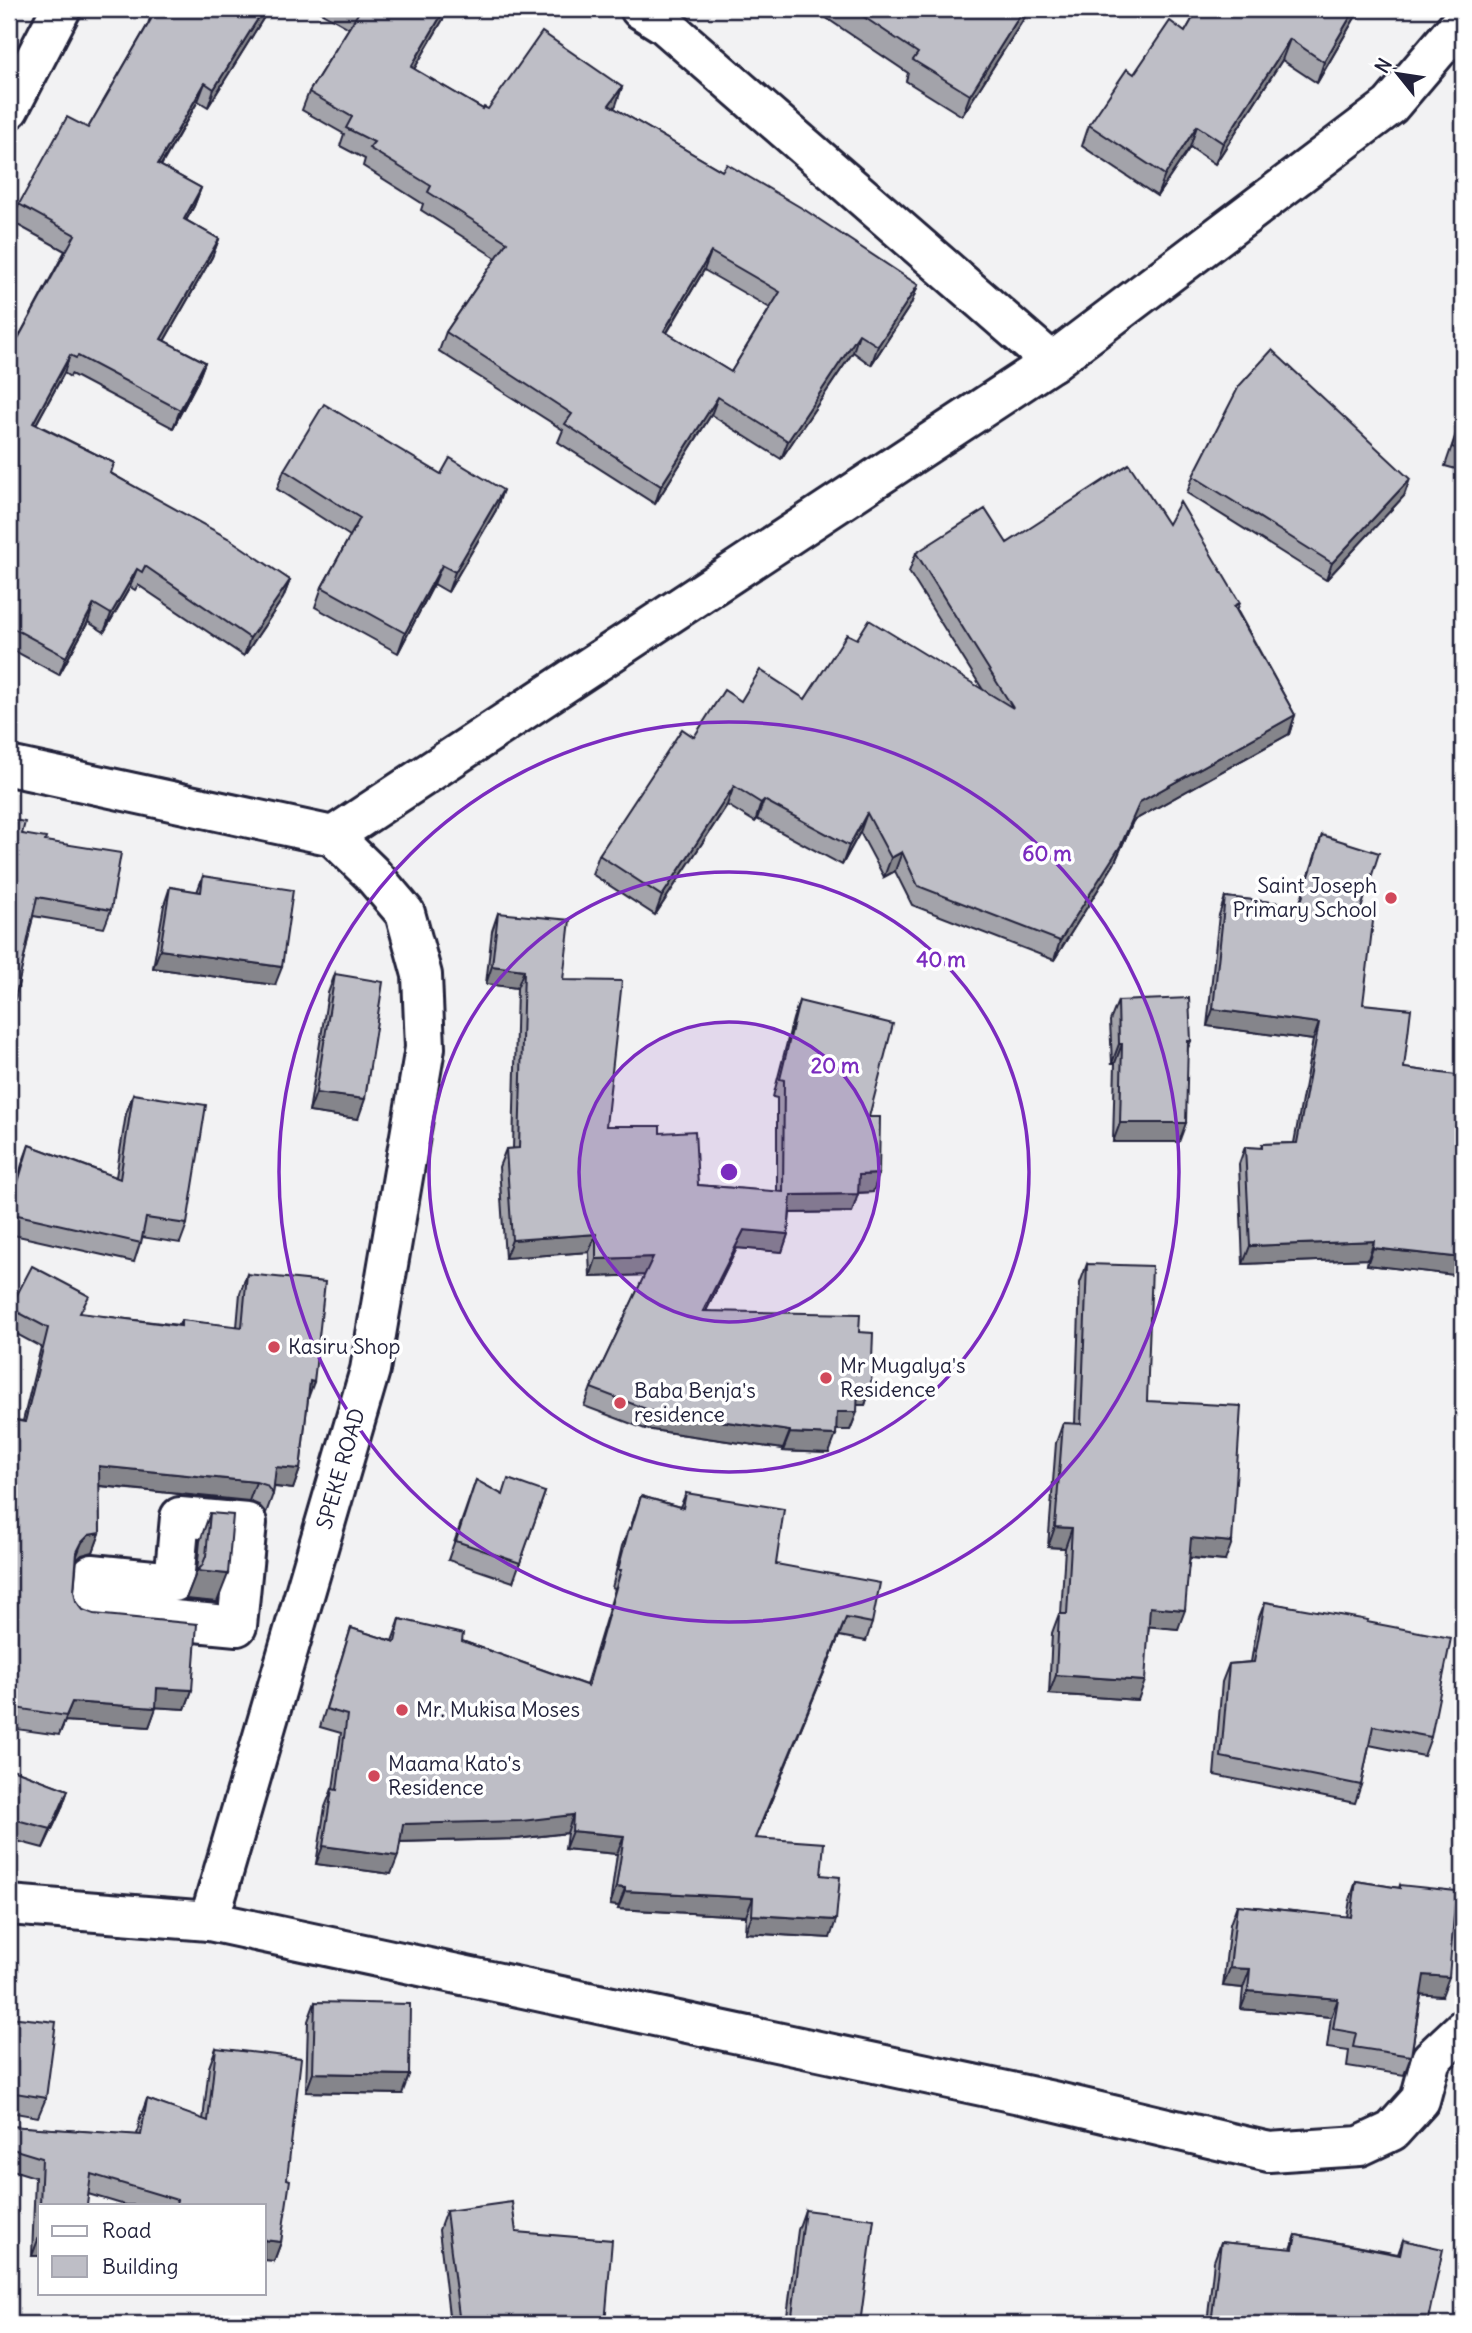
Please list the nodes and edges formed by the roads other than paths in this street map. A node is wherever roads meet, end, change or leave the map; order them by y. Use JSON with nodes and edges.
{"nodes":[{"id":1,"x":61,"y":9,"type":"edge"},
{"id":2,"x":640,"y":9,"type":"edge"},
{"id":3,"x":1463,"y":20,"type":"edge"},
{"id":4,"x":9,"y":109,"type":"edge"},
{"id":5,"x":1052,"y":362,"type":"junction"},
{"id":6,"x":9,"y":766,"type":"edge"},
{"id":7,"x":332,"y":836,"type":"junction"},
{"id":8,"x":237,"y":1626,"type":"joint"},
{"id":9,"x":9,"y":1905,"type":"edge"},
{"id":10,"x":209,"y":1921,"type":"junction"},
{"id":11,"x":1463,"y":2029,"type":"edge"}],
"edges":[{"from":1,"to":4,"type":"street"},
{"from":2,"to":5,"type":"street"},
{"from":3,"to":5,"type":"street"},
{"from":5,"to":7,"type":"street"},
{"from":6,"to":7,"type":"street"},
{"from":7,"to":10,"type":"street","name":"SPEKE ROAD"},
{"from":8,"to":8,"type":"street"},
{"from":9,"to":10,"type":"street"},
{"from":10,"to":11,"type":"street"}]}
